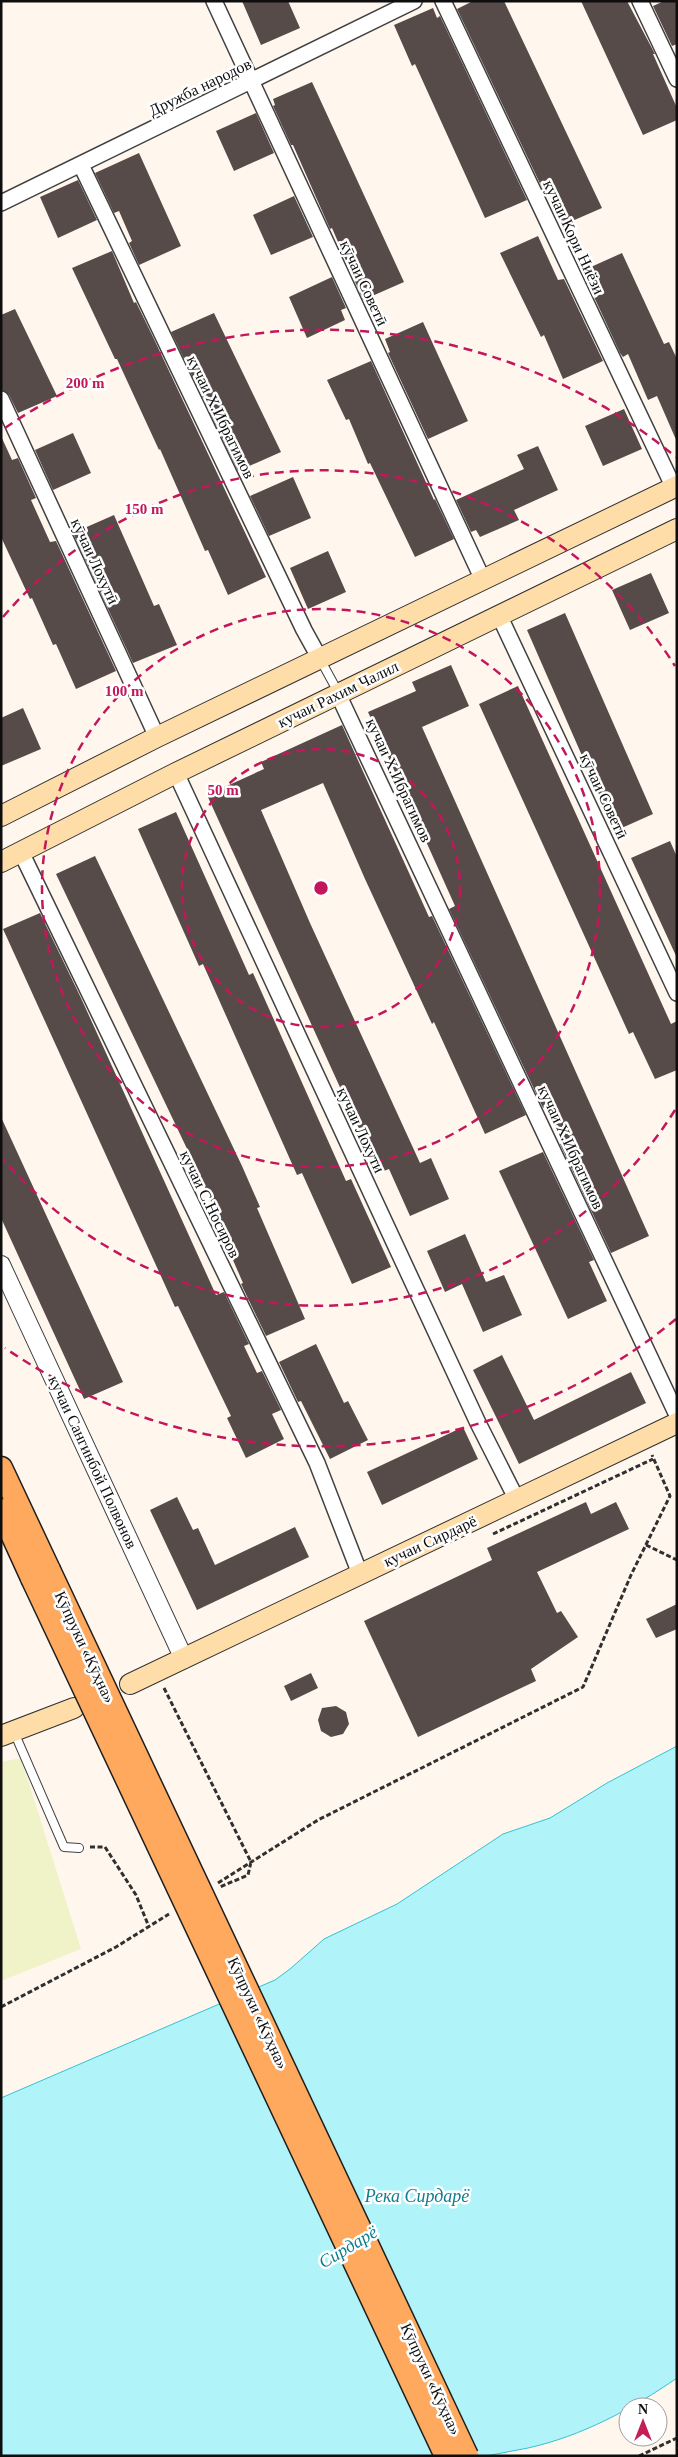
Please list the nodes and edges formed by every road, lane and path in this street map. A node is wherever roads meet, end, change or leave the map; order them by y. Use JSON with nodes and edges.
{"nodes":[{"id":1,"x":214,"y":1,"type":"edge"},
{"id":2,"x":414,"y":1,"type":"edge"},
{"id":3,"x":443,"y":1,"type":"edge"},
{"id":4,"x":640,"y":1,"type":"edge"},
{"id":5,"x":677,"y":79,"type":"edge"},
{"id":6,"x":251,"y":81,"type":"junction"},
{"id":7,"x":81,"y":165,"type":"junction"},
{"id":8,"x":1,"y":204,"type":"edge"},
{"id":9,"x":1,"y":399,"type":"edge"},
{"id":10,"x":675,"y":487,"type":"edge"},
{"id":11,"x":677,"y":529,"type":"edge"},
{"id":12,"x":482,"y":580,"type":"junction"},
{"id":13,"x":499,"y":615,"type":"junction"},
{"id":14,"x":320,"y":659,"type":"junction"},
{"id":15,"x":338,"y":694,"type":"junction"},
{"id":16,"x":157,"y":737,"type":"junction"},
{"id":17,"x":176,"y":773,"type":"junction"},
{"id":18,"x":1,"y":816,"type":"edge"},
{"id":19,"x":21,"y":852,"type":"junction"},
{"id":20,"x":1,"y":862,"type":"edge"},
{"id":21,"x":677,"y":993,"type":"edge"},
{"id":22,"x":1,"y":1265,"type":"edge"},
{"id":23,"x":677,"y":1415,"type":"edge"},
{"id":24,"x":677,"y":1423,"type":"edge"},
{"id":25,"x":645,"y":1439,"type":"junction"},
{"id":26,"x":1,"y":1468,"type":"edge"},
{"id":27,"x":517,"y":1500,"type":"junction"},
{"id":28,"x":1,"y":1510,"type":"edge"},
{"id":29,"x":646,"y":1545,"type":"junction"},
{"id":30,"x":677,"y":1560,"type":"edge"},
{"id":31,"x":40,"y":1574,"type":"junction"},
{"id":32,"x":360,"y":1574,"type":"junction"},
{"id":33,"x":184,"y":1659,"type":"junction"},
{"id":34,"x":156,"y":1672,"type":"junction"},
{"id":35,"x":130,"y":1684,"type":"dead end"},
{"id":36,"x":74,"y":1708,"type":"dead end"},
{"id":37,"x":8,"y":1734,"type":"edge"},
{"id":38,"x":79,"y":1848,"type":"joint"},
{"id":39,"x":251,"y":1862,"type":"junction"},
{"id":40,"x":212,"y":1887,"type":"dead end"},
{"id":41,"x":220,"y":1887,"type":"dead end"},
{"id":42,"x":172,"y":1912,"type":"dead end"},
{"id":43,"x":149,"y":1927,"type":"junction"},
{"id":44,"x":1,"y":2007,"type":"edge"},
{"id":45,"x":677,"y":2438,"type":"edge"},
{"id":46,"x":446,"y":2456,"type":"edge"},
{"id":47,"x":467,"y":2456,"type":"edge"},
{"id":48,"x":639,"y":2456,"type":"edge"}],
"edges":[{"from":1,"to":6,"type":"street","name":"кӯчаи Советӣ"},
{"from":2,"to":6,"type":"street","name":"Дружба народов"},
{"from":3,"to":10,"type":"street","name":"кучаи Кори Ниёзи"},
{"from":4,"to":5,"type":"street"},
{"from":6,"to":7,"type":"street","name":"Дружба народов"},
{"from":6,"to":12,"type":"street","name":"кӯчаи Советӣ"},
{"from":7,"to":8,"type":"street","name":"Дружба народов"},
{"from":7,"to":14,"type":"street","name":"кучаи Х.Ибрагимов"},
{"from":9,"to":16,"type":"street","name":"кӯчаи Лохутӣ"},
{"from":10,"to":12,"type":"main road"},
{"from":11,"to":13,"type":"main road","name":"кучаи Рахим Чалил"},
{"from":12,"to":14,"type":"main road"},
{"from":13,"to":15,"type":"main road","name":"кучаи Рахим Чалил"},
{"from":13,"to":21,"type":"street","name":"кӯчаи Советӣ"},
{"from":14,"to":15,"type":"lane","name":"кучаи Х.Ибрагимов"},
{"from":14,"to":16,"type":"main road"},
{"from":15,"to":17,"type":"main road","name":"кучаи Рахим Чалил"},
{"from":15,"to":23,"type":"street","name":"кучаи Х.Ибрагимов"},
{"from":16,"to":18,"type":"main road"},
{"from":17,"to":19,"type":"main road","name":"кучаи Рахим Чалил"},
{"from":17,"to":27,"type":"street","name":"кучаи Лохути"},
{"from":19,"to":20,"type":"main road","name":"кучаи Рахим Чалил"},
{"from":19,"to":32,"type":"street","name":"кучаи С.Носиров"},
{"from":22,"to":33,"type":"street","name":"кучаи Сангинбой Полвонов"},
{"from":24,"to":25,"type":"main road","name":"кучаи Сирдарё"},
{"from":25,"to":27,"type":"main road","name":"кучаи Сирдарё"},
{"from":25,"to":29,"type":"path"},
{"from":26,"to":31,"type":"main road"},
{"from":27,"to":32,"type":"main road","name":"кучаи Сирдарё"},
{"from":28,"to":31,"type":"main road"},
{"from":29,"to":30,"type":"path"},
{"from":29,"to":39,"type":"path"},
{"from":31,"to":46,"type":"main road","name":"Кӯпруки «Кӯҳна»","bridge":true},
{"from":31,"to":47,"type":"main road","name":"Кӯпруки «Кӯҳна»","bridge":true},
{"from":32,"to":33,"type":"main road","name":"кучаи Сирдарё"},
{"from":33,"to":34,"type":"main road","name":"кучаи Сирдарё"},
{"from":34,"to":35,"type":"main road","name":"кучаи Сирдарё"},
{"from":34,"to":39,"type":"path"},
{"from":36,"to":37,"type":"main road"},
{"from":37,"to":38,"type":"lane"},
{"from":38,"to":43,"type":"path"},
{"from":39,"to":40,"type":"path"},
{"from":39,"to":41,"type":"path"},
{"from":42,"to":43,"type":"path"},
{"from":43,"to":44,"type":"path"},
{"from":45,"to":48,"type":"path"}]}
